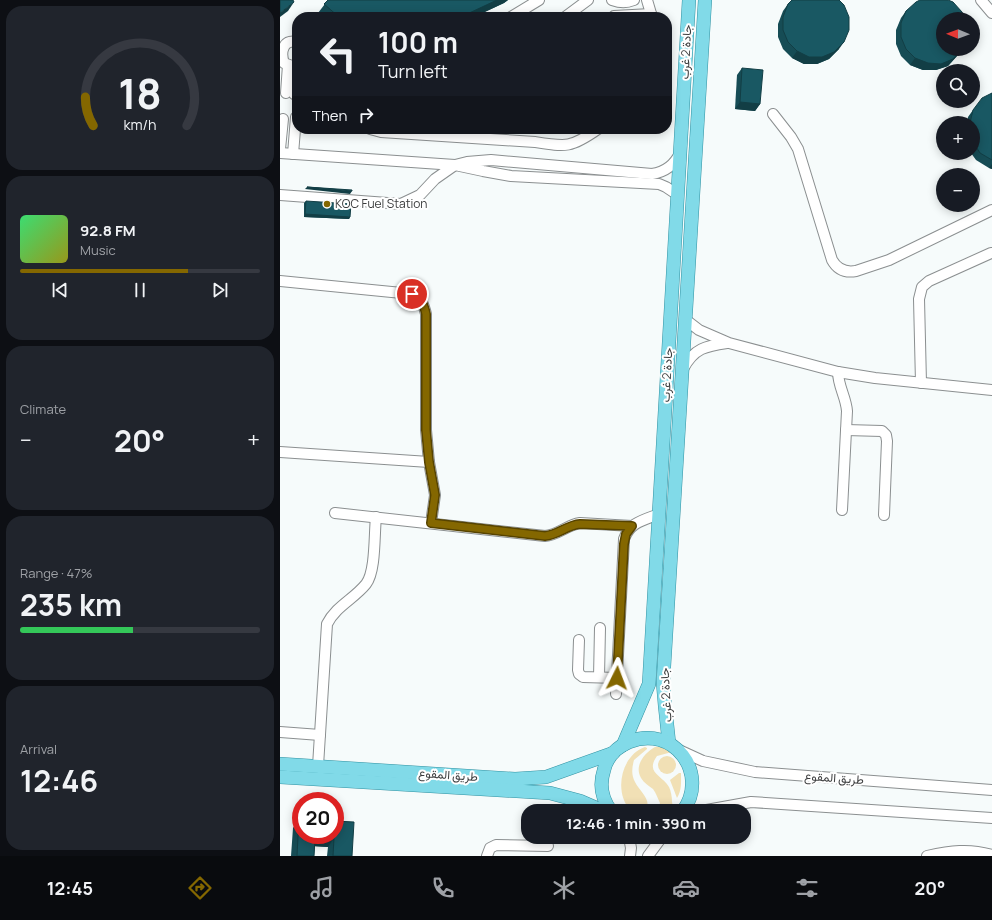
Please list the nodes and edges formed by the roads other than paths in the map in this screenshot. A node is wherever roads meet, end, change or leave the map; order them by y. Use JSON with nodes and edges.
{"nodes":[{"id":1,"x":539,"y":0,"type":"edge"},
{"id":2,"x":588,"y":0,"type":"edge"},
{"id":3,"x":612,"y":0,"type":"edge"},
{"id":4,"x":634,"y":0,"type":"edge"},
{"id":5,"x":647,"y":0,"type":"edge"},
{"id":6,"x":689,"y":0,"type":"edge"},
{"id":7,"x":705,"y":0,"type":"edge"},
{"id":8,"x":980,"y":0,"type":"edge"},
{"id":9,"x":519,"y":12,"type":"edge"},
{"id":10,"x":571,"y":12,"type":"edge"},
{"id":11,"x":615,"y":12,"type":"edge"},
{"id":12,"x":650,"y":12,"type":"edge"},
{"id":13,"x":992,"y":13,"type":"edge"},
{"id":14,"x":292,"y":42,"type":"edge"},
{"id":15,"x":292,"y":65,"type":"edge"},
{"id":16,"x":292,"y":78,"type":"edge"},
{"id":17,"x":289,"y":95,"type":"edge"},
{"id":18,"x":773,"y":114,"type":"dead end"},
{"id":19,"x":281,"y":118,"type":"edge"},
{"id":20,"x":292,"y":119,"type":"edge"},
{"id":21,"x":295,"y":134,"type":"edge"},
{"id":22,"x":446,"y":134,"type":"edge"},
{"id":23,"x":591,"y":134,"type":"edge"},
{"id":24,"x":280,"y":149,"type":"edge"},
{"id":25,"x":680,"y":152,"type":"junction"},
{"id":26,"x":280,"y":153,"type":"edge"},
{"id":27,"x":293,"y":154,"type":"junction"},
{"id":28,"x":526,"y":164,"type":"junction"},
{"id":29,"x":455,"y":165,"type":"junction"},
{"id":30,"x":526,"y":177,"type":"junction"},
{"id":31,"x":652,"y":179,"type":"junction"},
{"id":32,"x":280,"y":195,"type":"edge"},
{"id":33,"x":678,"y":195,"type":"junction"},
{"id":34,"x":992,"y":210,"type":"edge"},
{"id":35,"x":991,"y":253,"type":"dead end"},
{"id":36,"x":280,"y":281,"type":"edge"},
{"id":37,"x":686,"y":320,"type":"junction"},
{"id":38,"x":729,"y":343,"type":"junction"},
{"id":39,"x":683,"y":369,"type":"junction"},
{"id":40,"x":838,"y":372,"type":"junction"},
{"id":41,"x":921,"y":383,"type":"junction"},
{"id":42,"x":992,"y":390,"type":"edge"},
{"id":43,"x":846,"y":430,"type":"junction"},
{"id":44,"x":280,"y":452,"type":"edge"},
{"id":45,"x":429,"y":462,"type":"junction"},
{"id":46,"x":842,"y":510,"type":"dead end"},
{"id":47,"x":335,"y":513,"type":"dead end"},
{"id":48,"x":659,"y":514,"type":"junction"},
{"id":49,"x":884,"y":515,"type":"dead end"},
{"id":50,"x":376,"y":517,"type":"junction"},
{"id":51,"x":431,"y":523,"type":"junction"},
{"id":52,"x":632,"y":526,"type":"junction"},
{"id":53,"x":600,"y":628,"type":"dead end"},
{"id":54,"x":579,"y":640,"type":"dead end"},
{"id":55,"x":599,"y":677,"type":"junction"},
{"id":56,"x":617,"y":678,"type":"junction"},
{"id":57,"x":616,"y":694,"type":"dead end"},
{"id":58,"x":280,"y":732,"type":"edge"},
{"id":59,"x":320,"y":735,"type":"junction"},
{"id":60,"x":674,"y":747,"type":"junction"},
{"id":61,"x":618,"y":749,"type":"junction"},
{"id":62,"x":280,"y":764,"type":"edge"},
{"id":63,"x":318,"y":766,"type":"junction"},
{"id":64,"x":280,"y":777,"type":"edge"},
{"id":65,"x":992,"y":790,"type":"edge"},
{"id":66,"x":587,"y":804,"type":"edge"},
{"id":67,"x":606,"y":804,"type":"edge"},
{"id":68,"x":688,"y":804,"type":"edge"},
{"id":69,"x":740,"y":804,"type":"edge"},
{"id":70,"x":992,"y":818,"type":"edge"},
{"id":71,"x":630,"y":844,"type":"edge"},
{"id":72,"x":657,"y":844,"type":"edge"},
{"id":73,"x":548,"y":846,"type":"dead end"},
{"id":74,"x":992,"y":855,"type":"edge"},
{"id":75,"x":487,"y":856,"type":"edge"},
{"id":76,"x":631,"y":856,"type":"edge"},
{"id":77,"x":648,"y":856,"type":"edge"},
{"id":78,"x":927,"y":856,"type":"edge"}],
"edges":[{"from":1,"to":9,"type":"street"},
{"from":2,"to":10,"type":"street"},
{"from":3,"to":4,"type":"street"},
{"from":3,"to":11,"type":"street"},
{"from":5,"to":12,"type":"street"},
{"from":6,"to":25,"type":"main road","name":"جادة 2 غرب"},
{"from":7,"to":37,"type":"main road","name":"جادة 2 غرب"},
{"from":8,"to":13,"type":"street"},
{"from":14,"to":15,"type":"street"},
{"from":16,"to":17,"type":"street"},
{"from":18,"to":34,"type":"street"},
{"from":19,"to":20,"type":"street"},
{"from":19,"to":24,"type":"street"},
{"from":21,"to":27,"type":"street"},
{"from":22,"to":23,"type":"street"},
{"from":25,"to":31,"type":"street"},
{"from":25,"to":33,"type":"main road","name":"جادة 2 غرب"},
{"from":26,"to":27,"type":"street"},
{"from":27,"to":29,"type":"street"},
{"from":28,"to":29,"type":"street"},
{"from":28,"to":30,"type":"street"},
{"from":28,"to":31,"type":"street"},
{"from":29,"to":30,"type":"street"},
{"from":29,"to":32,"type":"street"},
{"from":30,"to":31,"type":"street"},
{"from":31,"to":33,"type":"street"},
{"from":33,"to":48,"type":"main road","name":"جادة 2 غرب"},
{"from":35,"to":41,"type":"street"},
{"from":36,"to":45,"type":"street"},
{"from":37,"to":38,"type":"street"},
{"from":37,"to":39,"type":"main road","name":"جادة 2 غرب"},
{"from":38,"to":39,"type":"street"},
{"from":38,"to":40,"type":"street"},
{"from":39,"to":60,"type":"main road","name":"جادة 2 غرب"},
{"from":40,"to":41,"type":"street"},
{"from":40,"to":43,"type":"street"},
{"from":41,"to":42,"type":"street"},
{"from":43,"to":46,"type":"street"},
{"from":43,"to":49,"type":"street"},
{"from":44,"to":45,"type":"street"},
{"from":45,"to":51,"type":"street"},
{"from":47,"to":50,"type":"street"},
{"from":48,"to":52,"type":"street"},
{"from":48,"to":61,"type":"main road","name":"جادة 2 غرب"},
{"from":50,"to":51,"type":"street"},
{"from":50,"to":59,"type":"street"},
{"from":51,"to":52,"type":"street"},
{"from":52,"to":56,"type":"street"},
{"from":53,"to":55,"type":"street"},
{"from":54,"to":55,"type":"street"},
{"from":55,"to":56,"type":"street"},
{"from":56,"to":57,"type":"street"},
{"from":58,"to":59,"type":"street"},
{"from":59,"to":63,"type":"street"},
{"from":60,"to":61,"type":"main road","name":"طريق المقوع"},
{"from":60,"to":65,"type":"street","name":"طريق المقوع"},
{"from":60,"to":68,"type":"main road"},
{"from":61,"to":63,"type":"main road","name":"طريق المقوع"},
{"from":61,"to":67,"type":"main road","name":"جادة 2 غرب"},
{"from":62,"to":63,"type":"main road","name":"طريق المقوع"},
{"from":64,"to":66,"type":"main road","name":"طريق المقوع"},
{"from":69,"to":70,"type":"street"},
{"from":71,"to":76,"type":"street"},
{"from":72,"to":77,"type":"street"},
{"from":73,"to":75,"type":"street"},
{"from":74,"to":78,"type":"street"}]}
